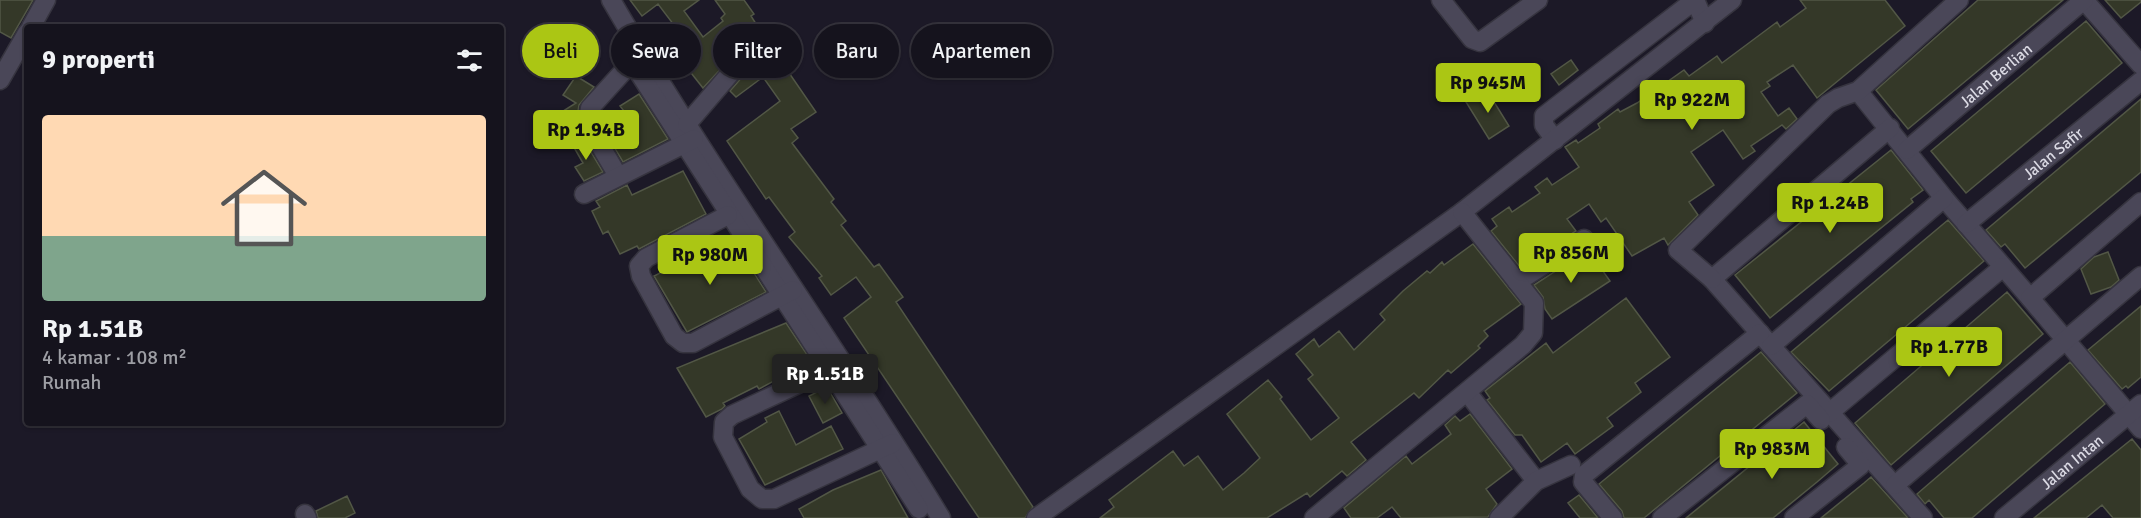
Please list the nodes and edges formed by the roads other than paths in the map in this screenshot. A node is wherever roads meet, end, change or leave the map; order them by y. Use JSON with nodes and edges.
{"nodes":[{"id":1,"x":46,"y":0,"type":"edge"},
{"id":2,"x":611,"y":0,"type":"edge"},
{"id":3,"x":1441,"y":0,"type":"edge"},
{"id":4,"x":1538,"y":0,"type":"edge"},
{"id":5,"x":1695,"y":0,"type":"edge"},
{"id":6,"x":1732,"y":0,"type":"edge"},
{"id":7,"x":1959,"y":0,"type":"edge"},
{"id":8,"x":2084,"y":0,"type":"edge"},
{"id":9,"x":1705,"y":22,"type":"junction"},
{"id":10,"x":33,"y":24,"type":"edge"},
{"id":11,"x":622,"y":24,"type":"edge"},
{"id":12,"x":24,"y":38,"type":"edge"},
{"id":13,"x":2141,"y":64,"type":"edge"},
{"id":14,"x":617,"y":78,"type":"edge"},
{"id":15,"x":650,"y":78,"type":"edge"},
{"id":16,"x":728,"y":78,"type":"edge"},
{"id":17,"x":0,"y":80,"type":"edge"},
{"id":18,"x":2141,"y":81,"type":"edge"},
{"id":19,"x":1858,"y":91,"type":"junction"},
{"id":20,"x":1890,"y":128,"type":"junction"},
{"id":21,"x":689,"y":136,"type":"junction"},
{"id":22,"x":1555,"y":140,"type":"junction"},
{"id":23,"x":1907,"y":150,"type":"junction"},
{"id":24,"x":618,"y":176,"type":"junction"},
{"id":25,"x":584,"y":194,"type":"dead end"},
{"id":26,"x":1944,"y":198,"type":"junction"},
{"id":27,"x":2141,"y":202,"type":"edge"},
{"id":28,"x":1462,"y":212,"type":"junction"},
{"id":29,"x":728,"y":215,"type":"junction"},
{"id":30,"x":1966,"y":224,"type":"junction"},
{"id":31,"x":1584,"y":239,"type":"dead end"},
{"id":32,"x":2003,"y":267,"type":"junction"},
{"id":33,"x":2141,"y":276,"type":"edge"},
{"id":34,"x":1712,"y":279,"type":"junction"},
{"id":35,"x":1517,"y":282,"type":"junction"},
{"id":36,"x":789,"y":292,"type":"junction"},
{"id":37,"x":2030,"y":298,"type":"junction"},
{"id":38,"x":1766,"y":340,"type":"junction"},
{"id":39,"x":2066,"y":340,"type":"junction"},
{"id":40,"x":830,"y":369,"type":"junction"},
{"id":41,"x":1467,"y":392,"type":"junction"},
{"id":42,"x":2134,"y":409,"type":"edge"},
{"id":43,"x":1829,"y":413,"type":"junction"},
{"id":44,"x":2141,"y":429,"type":"edge"},
{"id":45,"x":889,"y":445,"type":"junction"},
{"id":46,"x":1571,"y":465,"type":"dead end"},
{"id":47,"x":1536,"y":481,"type":"junction"},
{"id":48,"x":1895,"y":485,"type":"junction"},
{"id":49,"x":922,"y":508,"type":"edge"},
{"id":50,"x":940,"y":518,"type":"edge"},
{"id":51,"x":1036,"y":518,"type":"edge"},
{"id":52,"x":1314,"y":518,"type":"edge"},
{"id":53,"x":1499,"y":518,"type":"edge"},
{"id":54,"x":1613,"y":518,"type":"edge"},
{"id":55,"x":1662,"y":518,"type":"edge"},
{"id":56,"x":1794,"y":518,"type":"edge"},
{"id":57,"x":1923,"y":518,"type":"edge"},
{"id":58,"x":2004,"y":518,"type":"edge"}],
"edges":[{"from":1,"to":10,"type":"street"},
{"from":2,"to":11,"type":"street"},
{"from":3,"to":4,"type":"street"},
{"from":5,"to":9,"type":"street"},
{"from":5,"to":22,"type":"street"},
{"from":6,"to":9,"type":"street"},
{"from":7,"to":19,"type":"street"},
{"from":8,"to":13,"type":"street"},
{"from":8,"to":23,"type":"street","name":"Jalan Berlian"},
{"from":9,"to":22,"type":"street"},
{"from":12,"to":17,"type":"street"},
{"from":14,"to":24,"type":"street"},
{"from":15,"to":21,"type":"street"},
{"from":16,"to":21,"type":"street"},
{"from":18,"to":30,"type":"street","name":"Jalan Safir"},
{"from":19,"to":20,"type":"street"},
{"from":19,"to":34,"type":"street"},
{"from":20,"to":23,"type":"street"},
{"from":20,"to":34,"type":"street"},
{"from":21,"to":24,"type":"street"},
{"from":21,"to":29,"type":"street"},
{"from":21,"to":36,"type":"street"},
{"from":22,"to":28,"type":"street"},
{"from":23,"to":26,"type":"street"},
{"from":24,"to":25,"type":"street"},
{"from":26,"to":30,"type":"street"},
{"from":26,"to":38,"type":"street"},
{"from":27,"to":37,"type":"street"},
{"from":28,"to":35,"type":"street"},
{"from":28,"to":51,"type":"street"},
{"from":29,"to":36,"type":"street"},
{"from":29,"to":36,"type":"street"},
{"from":30,"to":32,"type":"street"},
{"from":31,"to":35,"type":"street"},
{"from":32,"to":37,"type":"street"},
{"from":32,"to":43,"type":"street"},
{"from":33,"to":39,"type":"street"},
{"from":34,"to":38,"type":"street"},
{"from":35,"to":41,"type":"street"},
{"from":36,"to":40,"type":"street"},
{"from":36,"to":45,"type":"street"},
{"from":37,"to":39,"type":"street"},
{"from":38,"to":43,"type":"street"},
{"from":38,"to":54,"type":"street"},
{"from":39,"to":42,"type":"street"},
{"from":39,"to":48,"type":"street"},
{"from":40,"to":45,"type":"street"},
{"from":40,"to":45,"type":"street"},
{"from":41,"to":47,"type":"street"},
{"from":41,"to":52,"type":"street"},
{"from":42,"to":44,"type":"street"},
{"from":42,"to":58,"type":"street","name":"Jalan Intan"},
{"from":43,"to":48,"type":"street"},
{"from":45,"to":49,"type":"street"},
{"from":46,"to":47,"type":"street"},
{"from":47,"to":53,"type":"street"},
{"from":48,"to":57,"type":"street"},
{"from":49,"to":50,"type":"street"},
{"from":55,"to":56,"type":"street"}]}
